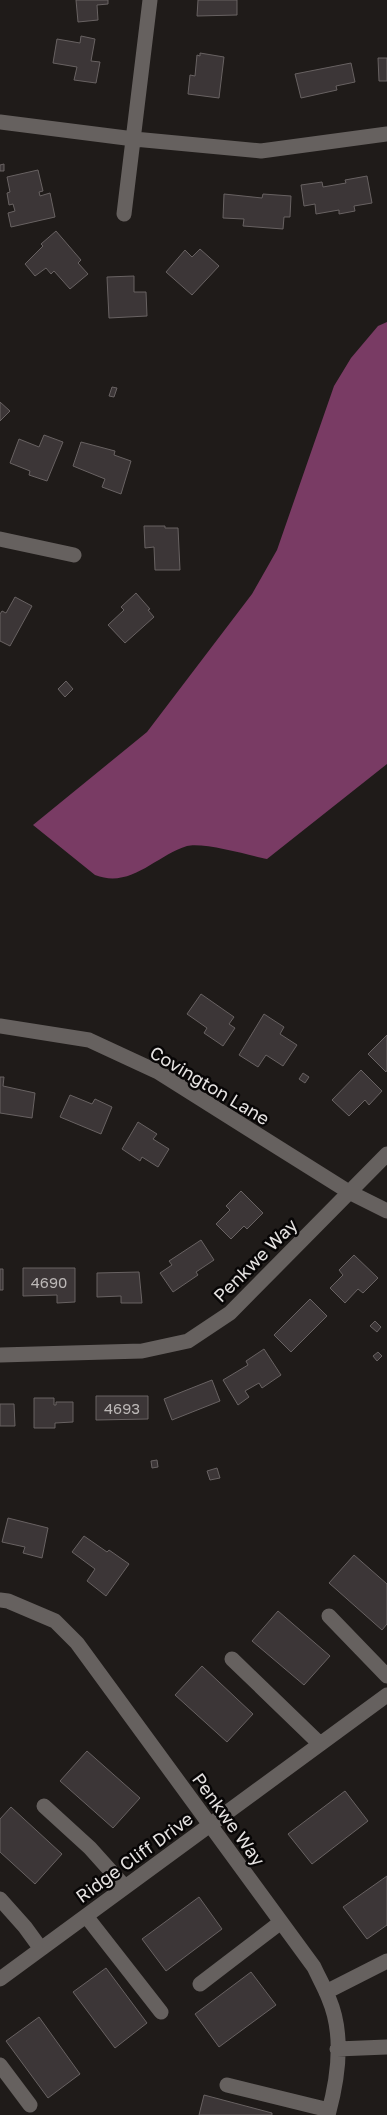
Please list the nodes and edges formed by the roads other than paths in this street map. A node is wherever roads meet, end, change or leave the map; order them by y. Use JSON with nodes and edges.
{"nodes":[{"id":1,"x":150,"y":0,"type":"edge"},
{"id":2,"x":0,"y":122,"type":"edge"},
{"id":3,"x":387,"y":134,"type":"edge"},
{"id":4,"x":134,"y":139,"type":"junction"},
{"id":5,"x":124,"y":214,"type":"dead end"},
{"id":6,"x":0,"y":539,"type":"edge"},
{"id":7,"x":74,"y":555,"type":"dead end"},
{"id":8,"x":0,"y":1026,"type":"edge"},
{"id":9,"x":387,"y":1154,"type":"edge"},
{"id":10,"x":349,"y":1192,"type":"junction"},
{"id":11,"x":387,"y":1210,"type":"edge"},
{"id":12,"x":0,"y":1355,"type":"edge"},
{"id":13,"x":0,"y":1600,"type":"edge"},
{"id":14,"x":329,"y":1616,"type":"dead end"},
{"id":15,"x":232,"y":1659,"type":"dead end"},
{"id":16,"x":387,"y":1676,"type":"edge"},
{"id":17,"x":387,"y":1695,"type":"edge"},
{"id":18,"x":320,"y":1744,"type":"junction"},
{"id":19,"x":44,"y":1806,"type":"dead end"},
{"id":20,"x":210,"y":1825,"type":"junction"},
{"id":21,"x":125,"y":1888,"type":"junction"},
{"id":22,"x":0,"y":1899,"type":"edge"},
{"id":23,"x":86,"y":1916,"type":"junction"},
{"id":24,"x":281,"y":1922,"type":"junction"},
{"id":25,"x":41,"y":1949,"type":"junction"},
{"id":26,"x":387,"y":1961,"type":"edge"},
{"id":27,"x":0,"y":1979,"type":"edge"},
{"id":28,"x":200,"y":1984,"type":"dead end"},
{"id":29,"x":326,"y":1992,"type":"junction"},
{"id":30,"x":161,"y":2012,"type":"dead end"},
{"id":31,"x":387,"y":2047,"type":"edge"},
{"id":32,"x":337,"y":2049,"type":"junction"},
{"id":33,"x":0,"y":2066,"type":"edge"},
{"id":34,"x":227,"y":2085,"type":"dead end"},
{"id":35,"x":30,"y":2105,"type":"dead end"},
{"id":36,"x":328,"y":2113,"type":"edge"}],
"edges":[{"from":1,"to":4,"type":"street"},
{"from":2,"to":4,"type":"street"},
{"from":3,"to":4,"type":"street"},
{"from":4,"to":5,"type":"street"},
{"from":6,"to":7,"type":"street"},
{"from":8,"to":10,"type":"street","name":"Covington Lane"},
{"from":9,"to":10,"type":"street","name":"Penkwe Way"},
{"from":10,"to":11,"type":"street","name":"Covington Lane"},
{"from":10,"to":12,"type":"street","name":"Penkwe Way"},
{"from":13,"to":20,"type":"street","name":"Penkwe Way"},
{"from":14,"to":16,"type":"street"},
{"from":15,"to":18,"type":"street"},
{"from":17,"to":18,"type":"street","name":"Ridge Cliff Drive"},
{"from":18,"to":20,"type":"street","name":"Ridge Cliff Drive"},
{"from":19,"to":21,"type":"street"},
{"from":20,"to":21,"type":"street","name":"Ridge Cliff Drive"},
{"from":20,"to":24,"type":"street","name":"Penkwe Way"},
{"from":21,"to":23,"type":"street","name":"Ridge Cliff Drive"},
{"from":22,"to":25,"type":"street"},
{"from":23,"to":25,"type":"street","name":"Ridge Cliff Drive"},
{"from":23,"to":30,"type":"street"},
{"from":24,"to":28,"type":"street"},
{"from":24,"to":29,"type":"street","name":"Penkwe Way"},
{"from":25,"to":27,"type":"street","name":"Ridge Cliff Drive"},
{"from":26,"to":29,"type":"street"},
{"from":29,"to":32,"type":"street","name":"Penkwe Way"},
{"from":31,"to":32,"type":"street"},
{"from":32,"to":36,"type":"street","name":"Penkwe Way"},
{"from":33,"to":35,"type":"street"},
{"from":34,"to":36,"type":"street"}]}
